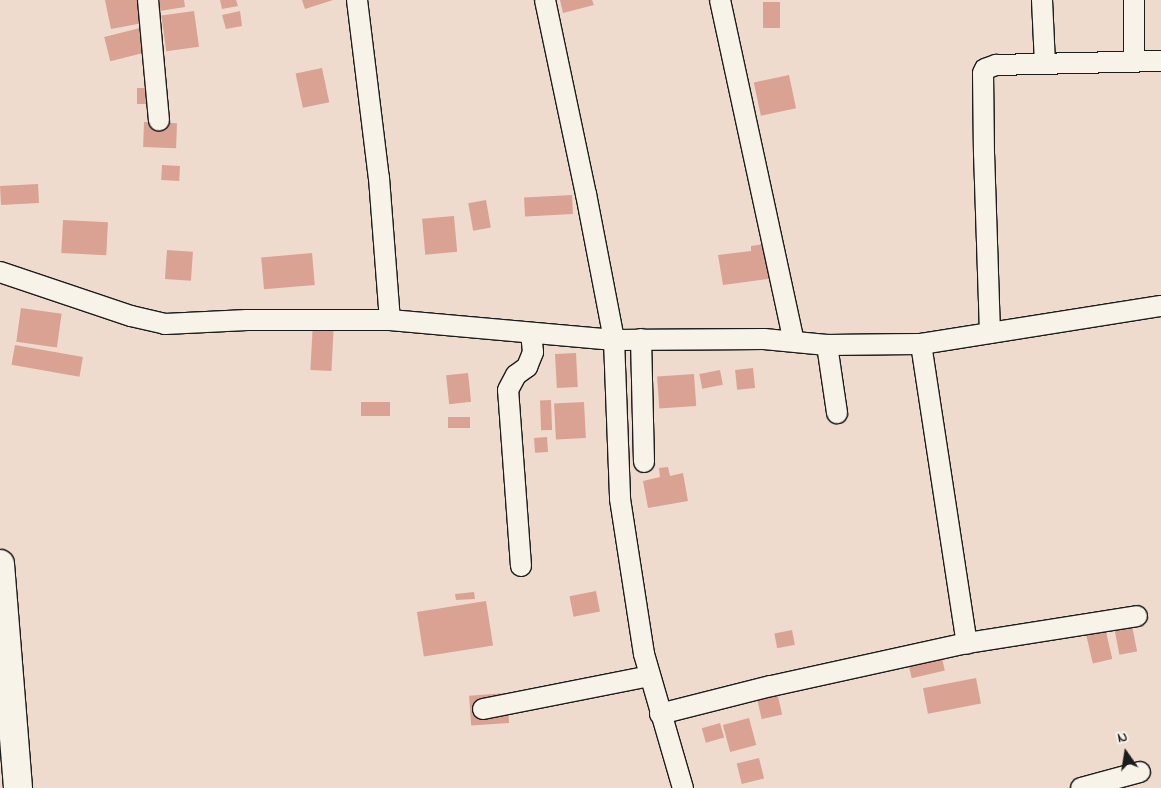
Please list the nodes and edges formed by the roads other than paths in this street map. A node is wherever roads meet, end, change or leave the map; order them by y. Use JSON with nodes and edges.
{"nodes":[{"id":1,"x":148,"y":0,"type":"edge"},
{"id":2,"x":357,"y":0,"type":"edge"},
{"id":3,"x":545,"y":0,"type":"edge"},
{"id":4,"x":720,"y":0,"type":"edge"},
{"id":5,"x":1042,"y":0,"type":"edge"},
{"id":6,"x":1134,"y":0,"type":"edge"},
{"id":7,"x":1134,"y":61,"type":"junction"},
{"id":8,"x":1161,"y":61,"type":"edge"},
{"id":9,"x":1045,"y":64,"type":"junction"},
{"id":10,"x":159,"y":121,"type":"dead end"},
{"id":11,"x":0,"y":272,"type":"edge"},
{"id":12,"x":1161,"y":306,"type":"edge"},
{"id":13,"x":390,"y":320,"type":"junction"},
{"id":14,"x":531,"y":333,"type":"junction"},
{"id":15,"x":990,"y":333,"type":"junction"},
{"id":16,"x":641,"y":339,"type":"junction"},
{"id":17,"x":614,"y":340,"type":"junction"},
{"id":18,"x":794,"y":341,"type":"junction"},
{"id":19,"x":921,"y":344,"type":"junction"},
{"id":20,"x":827,"y":345,"type":"junction"},
{"id":21,"x":837,"y":413,"type":"dead end"},
{"id":22,"x":644,"y":462,"type":"dead end"},
{"id":23,"x":0,"y":564,"type":"edge"},
{"id":24,"x":521,"y":566,"type":"dead end"},
{"id":25,"x":1137,"y":616,"type":"dead end"},
{"id":26,"x":967,"y":643,"type":"junction"},
{"id":27,"x":650,"y":676,"type":"junction"},
{"id":28,"x":483,"y":709,"type":"dead end"},
{"id":29,"x":660,"y":714,"type":"junction"},
{"id":30,"x":1140,"y":772,"type":"dead end"},
{"id":31,"x":18,"y":788,"type":"edge"},
{"id":32,"x":683,"y":788,"type":"edge"},
{"id":33,"x":1081,"y":788,"type":"edge"}],
"edges":[{"from":1,"to":10,"type":"street"},
{"from":2,"to":13,"type":"street"},
{"from":3,"to":17,"type":"street"},
{"from":4,"to":18,"type":"street"},
{"from":5,"to":9,"type":"street"},
{"from":6,"to":7,"type":"street"},
{"from":7,"to":8,"type":"street"},
{"from":7,"to":9,"type":"street"},
{"from":9,"to":15,"type":"street"},
{"from":11,"to":13,"type":"street"},
{"from":12,"to":15,"type":"street"},
{"from":13,"to":14,"type":"street"},
{"from":14,"to":17,"type":"street"},
{"from":14,"to":24,"type":"street"},
{"from":15,"to":19,"type":"street"},
{"from":16,"to":17,"type":"street"},
{"from":16,"to":18,"type":"street"},
{"from":16,"to":22,"type":"street"},
{"from":17,"to":27,"type":"street"},
{"from":18,"to":20,"type":"street"},
{"from":19,"to":20,"type":"street"},
{"from":19,"to":26,"type":"street"},
{"from":20,"to":21,"type":"street"},
{"from":23,"to":31,"type":"street"},
{"from":25,"to":26,"type":"street"},
{"from":26,"to":29,"type":"street"},
{"from":27,"to":28,"type":"street"},
{"from":27,"to":29,"type":"street"},
{"from":29,"to":32,"type":"street"},
{"from":30,"to":33,"type":"street"}]}
